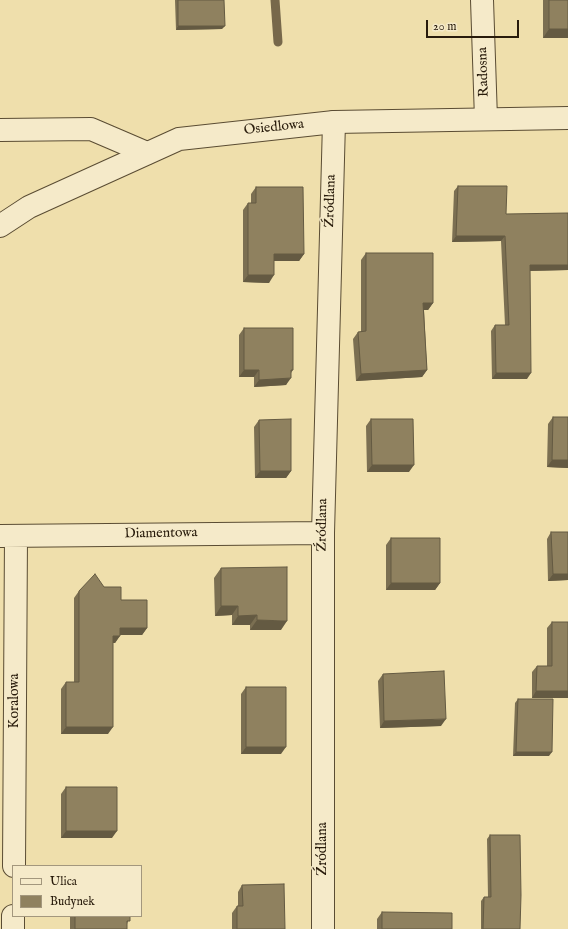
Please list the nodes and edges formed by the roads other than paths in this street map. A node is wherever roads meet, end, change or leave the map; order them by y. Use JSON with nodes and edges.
{"nodes":[{"id":1,"x":482,"y":0,"type":"edge"},
{"id":2,"x":568,"y":118,"type":"edge"},
{"id":3,"x":486,"y":119,"type":"junction"},
{"id":4,"x":334,"y":122,"type":"junction"},
{"id":5,"x":0,"y":130,"type":"edge"},
{"id":6,"x":147,"y":153,"type":"junction"},
{"id":7,"x":0,"y":226,"type":"edge"},
{"id":8,"x":323,"y":533,"type":"junction"},
{"id":9,"x":8,"y":536,"type":"edge"},
{"id":10,"x":14,"y":865,"type":"edge"},
{"id":11,"x":13,"y":917,"type":"edge"},
{"id":12,"x":13,"y":929,"type":"edge"},
{"id":13,"x":323,"y":929,"type":"edge"}],
"edges":[{"from":1,"to":3,"type":"street","name":"Radosna"},
{"from":2,"to":3,"type":"street","name":"Osiedlowa"},
{"from":3,"to":4,"type":"street","name":"Osiedlowa"},
{"from":4,"to":6,"type":"street","name":"Osiedlowa"},
{"from":4,"to":8,"type":"street","name":"Źródlana"},
{"from":5,"to":6,"type":"street"},
{"from":6,"to":7,"type":"street","name":"Osiedlowa"},
{"from":8,"to":9,"type":"street","name":"Diamentowa"},
{"from":8,"to":13,"type":"street","name":"Źródlana"},
{"from":9,"to":10,"type":"street","name":"Koralowa"},
{"from":11,"to":12,"type":"street"}]}
